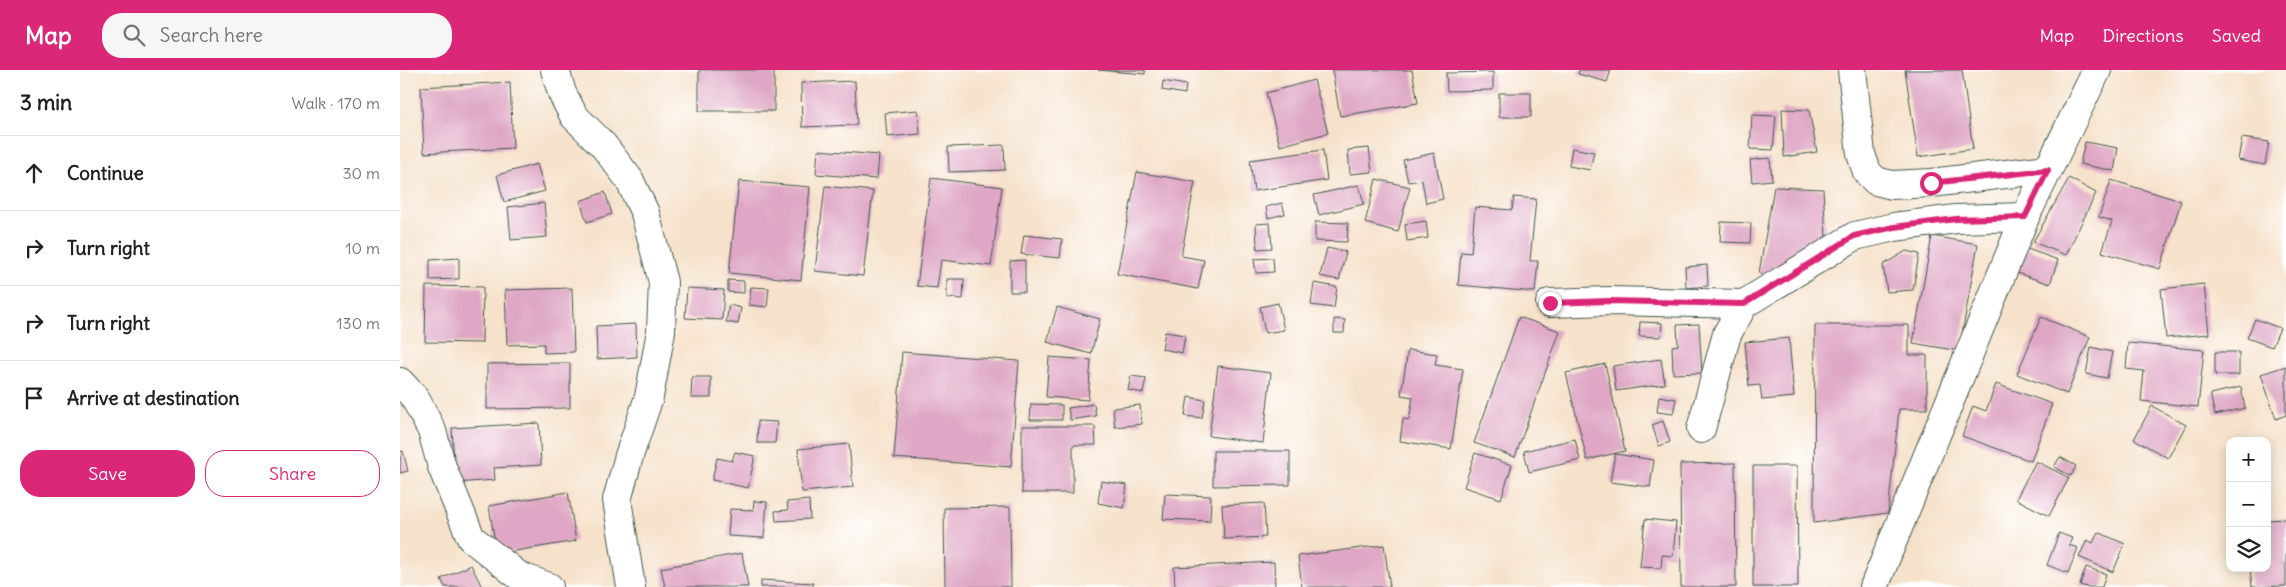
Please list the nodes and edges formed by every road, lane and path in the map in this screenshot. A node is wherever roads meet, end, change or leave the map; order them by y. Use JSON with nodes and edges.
{"nodes":[{"id":1,"x":555,"y":70,"type":"edge"},
{"id":2,"x":1852,"y":70,"type":"edge"},
{"id":3,"x":2097,"y":70,"type":"edge"},
{"id":4,"x":2048,"y":170,"type":"junction"},
{"id":5,"x":2025,"y":217,"type":"junction"},
{"id":6,"x":1550,"y":303,"type":"dead end"},
{"id":7,"x":1744,"y":304,"type":"junction"},
{"id":8,"x":400,"y":382,"type":"edge"},
{"id":9,"x":1700,"y":429,"type":"dead end"},
{"id":10,"x":549,"y":587,"type":"edge"},
{"id":11,"x":631,"y":587,"type":"edge"},
{"id":12,"x":1874,"y":587,"type":"edge"}],
"edges":[{"from":1,"to":11,"type":"street"},
{"from":2,"to":4,"type":"street"},
{"from":3,"to":4,"type":"street"},
{"from":4,"to":5,"type":"street"},
{"from":5,"to":7,"type":"street"},
{"from":5,"to":12,"type":"street"},
{"from":6,"to":7,"type":"street"},
{"from":7,"to":9,"type":"street"},
{"from":8,"to":10,"type":"street"}]}
